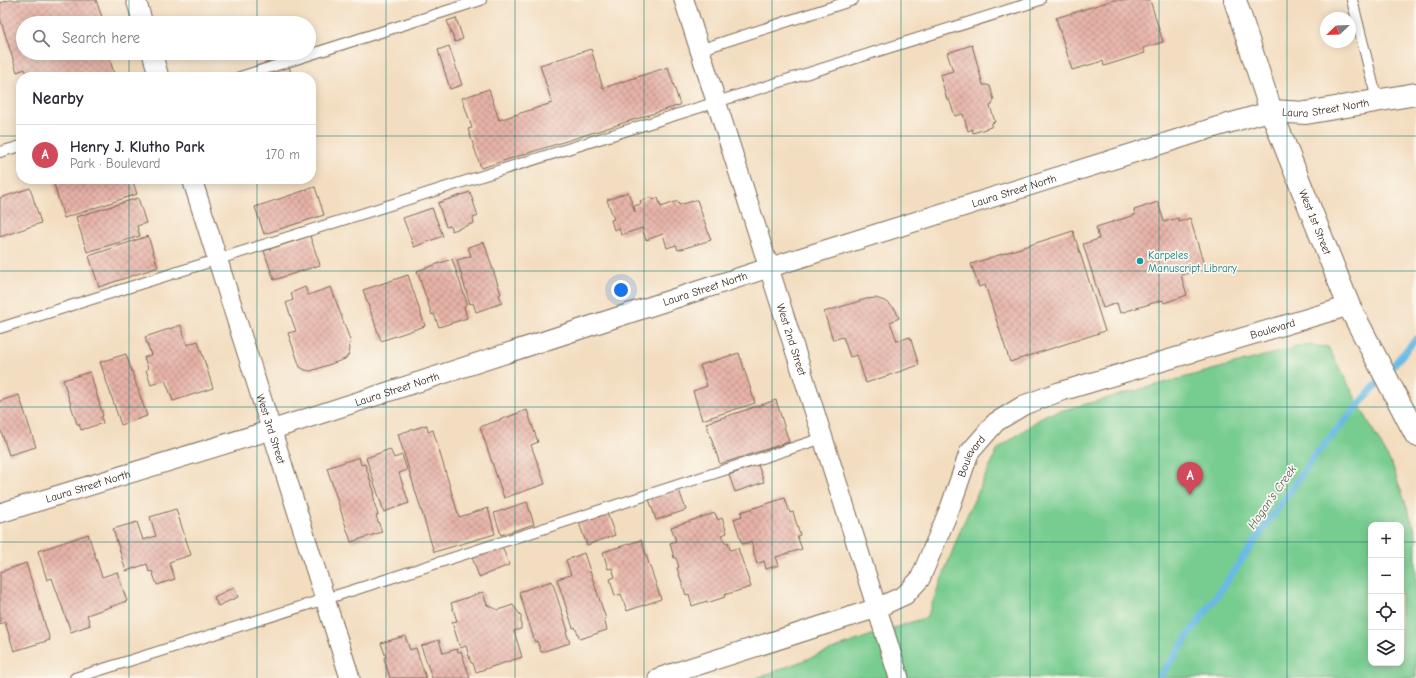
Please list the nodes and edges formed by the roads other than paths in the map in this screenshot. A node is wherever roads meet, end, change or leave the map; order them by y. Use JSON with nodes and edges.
{"nodes":[{"id":1,"x":136,"y":0,"type":"edge"},
{"id":2,"x":481,"y":0,"type":"edge"},
{"id":3,"x":684,"y":0,"type":"edge"},
{"id":4,"x":853,"y":0,"type":"edge"},
{"id":5,"x":1040,"y":0,"type":"edge"},
{"id":6,"x":1235,"y":0,"type":"edge"},
{"id":7,"x":1352,"y":0,"type":"edge"},
{"id":8,"x":141,"y":16,"type":"edge"},
{"id":9,"x":699,"y":50,"type":"junction"},
{"id":10,"x":316,"y":53,"type":"edge"},
{"id":11,"x":154,"y":60,"type":"edge"},
{"id":12,"x":293,"y":60,"type":"edge"},
{"id":13,"x":158,"y":72,"type":"edge"},
{"id":14,"x":256,"y":72,"type":"edge"},
{"id":15,"x":1416,"y":94,"type":"edge"},
{"id":16,"x":1377,"y":100,"type":"junction"},
{"id":17,"x":716,"y":102,"type":"junction"},
{"id":18,"x":1271,"y":112,"type":"junction"},
{"id":19,"x":16,"y":147,"type":"edge"},
{"id":20,"x":0,"y":152,"type":"edge"},
{"id":21,"x":194,"y":184,"type":"edge"},
{"id":22,"x":217,"y":259,"type":"junction"},
{"id":23,"x":768,"y":268,"type":"junction"},
{"id":24,"x":1349,"y":306,"type":"junction"},
{"id":25,"x":0,"y":328,"type":"edge"},
{"id":26,"x":271,"y":430,"type":"junction"},
{"id":27,"x":1416,"y":435,"type":"edge"},
{"id":28,"x":823,"y":438,"type":"junction"},
{"id":29,"x":0,"y":513,"type":"edge"},
{"id":30,"x":325,"y":600,"type":"junction"},
{"id":31,"x":877,"y":608,"type":"junction"},
{"id":32,"x":75,"y":678,"type":"edge"},
{"id":33,"x":350,"y":678,"type":"edge"},
{"id":34,"x":658,"y":678,"type":"edge"},
{"id":35,"x":899,"y":678,"type":"edge"}],
"edges":[{"from":1,"to":8,"type":"street"},
{"from":2,"to":10,"type":"lane"},
{"from":3,"to":9,"type":"street","name":"West 2nd Street"},
{"from":4,"to":9,"type":"lane"},
{"from":5,"to":17,"type":"lane"},
{"from":6,"to":18,"type":"street","name":"West 1st Street"},
{"from":7,"to":16,"type":"lane"},
{"from":9,"to":17,"type":"street","name":"West 2nd Street"},
{"from":11,"to":13,"type":"street"},
{"from":12,"to":14,"type":"lane"},
{"from":15,"to":16,"type":"street","name":"Laura Street North"},
{"from":16,"to":18,"type":"street","name":"Laura Street North"},
{"from":17,"to":22,"type":"lane"},
{"from":17,"to":23,"type":"street","name":"West 2nd Street"},
{"from":18,"to":23,"type":"street","name":"Laura Street North"},
{"from":18,"to":24,"type":"street","name":"West 1st Street"},
{"from":19,"to":20,"type":"lane"},
{"from":21,"to":22,"type":"street","name":"West 3rd Street"},
{"from":22,"to":25,"type":"lane"},
{"from":22,"to":26,"type":"street","name":"West 3rd Street"},
{"from":23,"to":26,"type":"street","name":"Laura Street North"},
{"from":23,"to":28,"type":"street","name":"West 2nd Street"},
{"from":24,"to":27,"type":"street","name":"West 1st Street"},
{"from":24,"to":31,"type":"street","name":"Boulevard"},
{"from":26,"to":29,"type":"street","name":"Laura Street North"},
{"from":26,"to":30,"type":"street","name":"West 3rd Street"},
{"from":28,"to":30,"type":"lane"},
{"from":28,"to":31,"type":"street","name":"West 2nd Street"},
{"from":30,"to":32,"type":"lane"},
{"from":30,"to":33,"type":"street","name":"West 3rd Street"},
{"from":31,"to":34,"type":"street","name":"Boulevard"},
{"from":31,"to":35,"type":"street","name":"West 2nd Street"}]}
